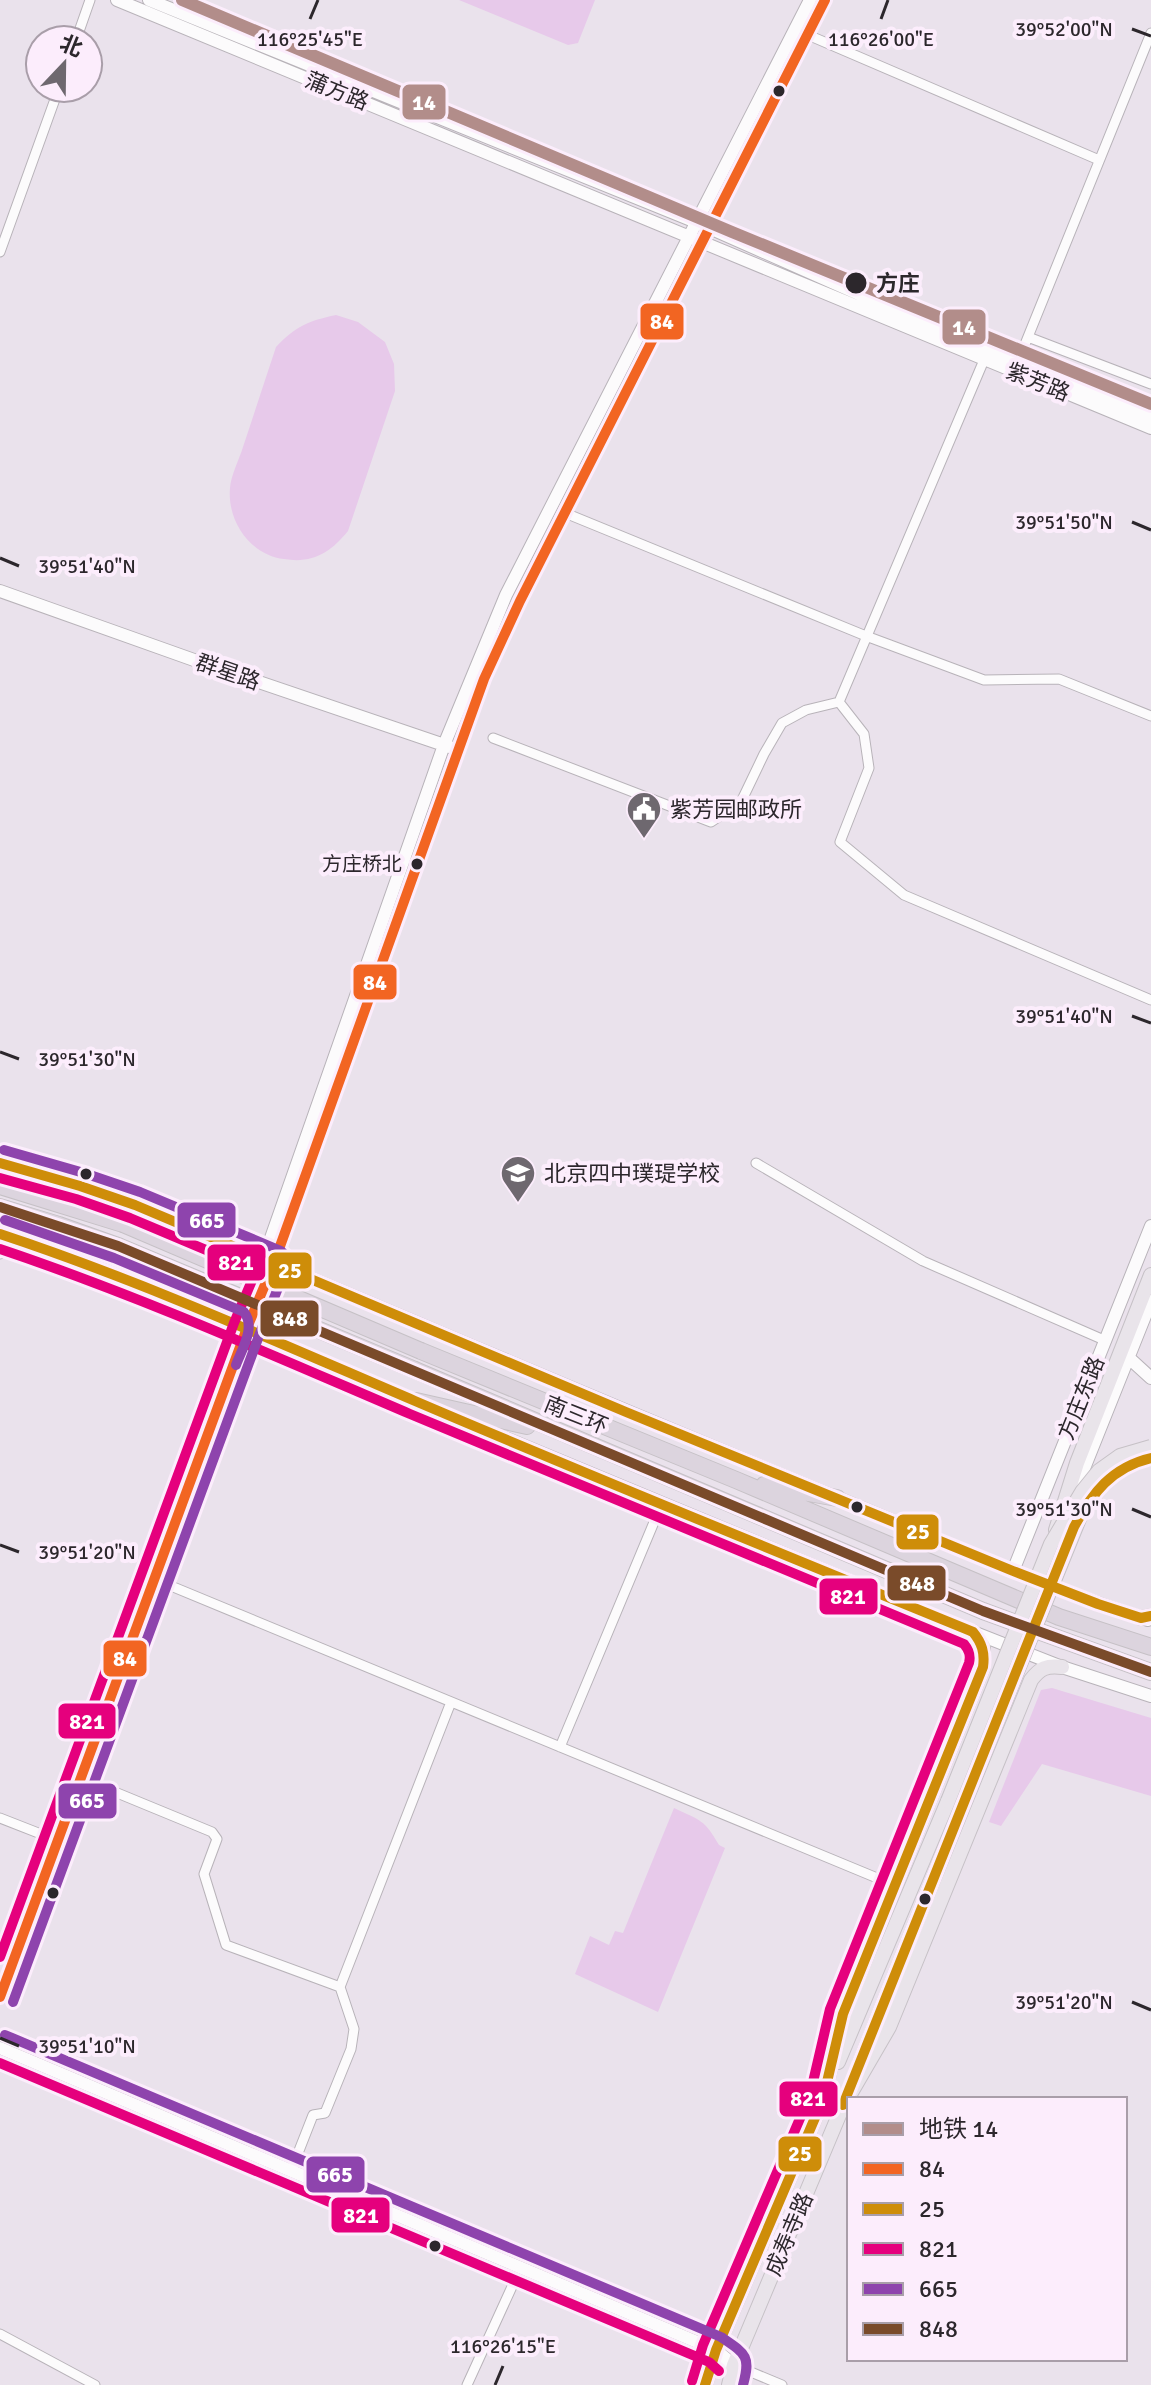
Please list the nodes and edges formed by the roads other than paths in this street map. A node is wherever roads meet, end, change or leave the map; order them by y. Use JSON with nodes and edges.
{"nodes":[{"id":1,"x":90,"y":0,"type":"edge"},
{"id":2,"x":117,"y":0,"type":"edge"},
{"id":3,"x":149,"y":0,"type":"edge"},
{"id":4,"x":810,"y":0,"type":"edge"},
{"id":5,"x":825,"y":0,"type":"edge"},
{"id":6,"x":82,"y":24,"type":"edge"},
{"id":7,"x":1151,"y":33,"type":"edge"},
{"id":8,"x":808,"y":35,"type":"junction"},
{"id":9,"x":53,"y":104,"type":"edge"},
{"id":10,"x":1099,"y":160,"type":"junction"},
{"id":11,"x":696,"y":222,"type":"junction"},
{"id":12,"x":711,"y":228,"type":"junction"},
{"id":13,"x":689,"y":237,"type":"junction"},
{"id":14,"x":703,"y":243,"type":"junction"},
{"id":15,"x":0,"y":252,"type":"edge"},
{"id":16,"x":1028,"y":337,"type":"junction"},
{"id":17,"x":984,"y":360,"type":"junction"},
{"id":18,"x":1017,"y":364,"type":"junction"},
{"id":19,"x":1151,"y":384,"type":"edge"},
{"id":20,"x":1151,"y":417,"type":"edge"},
{"id":21,"x":1151,"y":428,"type":"edge"},
{"id":22,"x":565,"y":513,"type":"junction"},
{"id":23,"x":0,"y":591,"type":"edge"},
{"id":24,"x":866,"y":636,"type":"junction"},
{"id":25,"x":839,"y":702,"type":"junction"},
{"id":26,"x":1151,"y":716,"type":"edge"},
{"id":27,"x":493,"y":738,"type":"dead end"},
{"id":28,"x":444,"y":745,"type":"junction"},
{"id":29,"x":458,"y":750,"type":"junction"},
{"id":30,"x":1151,"y":1000,"type":"edge"},
{"id":31,"x":0,"y":1163,"type":"edge"},
{"id":32,"x":756,"y":1163,"type":"dead end"},
{"id":33,"x":0,"y":1186,"type":"edge"},
{"id":34,"x":0,"y":1207,"type":"edge"},
{"id":35,"x":1151,"y":1226,"type":"edge"},
{"id":36,"x":2,"y":1235,"type":"edge"},
{"id":37,"x":0,"y":1254,"type":"edge"},
{"id":38,"x":269,"y":1260,"type":"junction"},
{"id":39,"x":1151,"y":1275,"type":"edge"},
{"id":40,"x":1151,"y":1301,"type":"edge"},
{"id":41,"x":241,"y":1326,"type":"junction"},
{"id":42,"x":1104,"y":1340,"type":"junction"},
{"id":43,"x":1129,"y":1358,"type":"junction"},
{"id":44,"x":1151,"y":1378,"type":"edge"},
{"id":45,"x":416,"y":1401,"type":"junction"},
{"id":46,"x":566,"y":1435,"type":"junction"},
{"id":47,"x":1151,"y":1447,"type":"edge"},
{"id":48,"x":1151,"y":1458,"type":"edge"},
{"id":49,"x":736,"y":1480,"type":"junction"},
{"id":50,"x":837,"y":1498,"type":"junction"},
{"id":51,"x":662,"y":1503,"type":"junction"},
{"id":52,"x":1051,"y":1544,"type":"junction"},
{"id":53,"x":1013,"y":1571,"type":"junction"},
{"id":54,"x":154,"y":1579,"type":"junction"},
{"id":55,"x":1039,"y":1581,"type":"junction"},
{"id":56,"x":1148,"y":1618,"type":"edge"},
{"id":57,"x":973,"y":1632,"type":"junction"},
{"id":58,"x":1151,"y":1647,"type":"edge"},
{"id":59,"x":1062,"y":1667,"type":"junction"},
{"id":60,"x":1146,"y":1672,"type":"edge"},
{"id":61,"x":1151,"y":1696,"type":"edge"},
{"id":62,"x":451,"y":1702,"type":"junction"},
{"id":63,"x":560,"y":1747,"type":"junction"},
{"id":64,"x":944,"y":1764,"type":"junction"},
{"id":65,"x":989,"y":1782,"type":"junction"},
{"id":66,"x":77,"y":1789,"type":"junction"},
{"id":67,"x":0,"y":1818,"type":"edge"},
{"id":68,"x":46,"y":1836,"type":"junction"},
{"id":69,"x":894,"y":1885,"type":"junction"},
{"id":70,"x":0,"y":1956,"type":"edge"},
{"id":71,"x":340,"y":1987,"type":"junction"},
{"id":72,"x":0,"y":1997,"type":"edge"},
{"id":73,"x":0,"y":2048,"type":"edge"},
{"id":74,"x":0,"y":2063,"type":"edge"},
{"id":75,"x":848,"y":2097,"type":"edge"},
{"id":76,"x":823,"y":2099,"type":"junction"},
{"id":77,"x":847,"y":2099,"type":"edge"},
{"id":78,"x":842,"y":2108,"type":"junction"},
{"id":79,"x":291,"y":2171,"type":"junction"},
{"id":80,"x":515,"y":2280,"type":"junction"},
{"id":81,"x":0,"y":2334,"type":"edge"},
{"id":82,"x":714,"y":2357,"type":"junction"},
{"id":83,"x":734,"y":2365,"type":"junction"},
{"id":84,"x":95,"y":2385,"type":"edge"},
{"id":85,"x":467,"y":2385,"type":"edge"},
{"id":86,"x":705,"y":2385,"type":"edge"},
{"id":87,"x":729,"y":2385,"type":"edge"},
{"id":88,"x":782,"y":2385,"type":"edge"}],
"edges":[{"from":1,"to":6,"type":"street"},
{"from":2,"to":13,"type":"street","name":"蒲方路"},
{"from":3,"to":11,"type":"street","name":"蒲方路"},
{"from":4,"to":11,"type":"street"},
{"from":5,"to":8,"type":"street"},
{"from":7,"to":10,"type":"street"},
{"from":8,"to":10,"type":"street"},
{"from":8,"to":12,"type":"street"},
{"from":9,"to":15,"type":"street"},
{"from":10,"to":16,"type":"street"},
{"from":11,"to":12,"type":"street","name":"蒲方路"},
{"from":11,"to":13,"type":"street"},
{"from":12,"to":14,"type":"street"},
{"from":12,"to":18,"type":"street","name":"紫芳路"},
{"from":13,"to":14,"type":"street","name":"蒲方路"},
{"from":13,"to":28,"type":"street"},
{"from":14,"to":17,"type":"street","name":"紫芳路"},
{"from":14,"to":22,"type":"street"},
{"from":16,"to":18,"type":"street"},
{"from":16,"to":19,"type":"street"},
{"from":17,"to":21,"type":"street","name":"紫芳路"},
{"from":17,"to":24,"type":"street"},
{"from":18,"to":20,"type":"street","name":"紫芳路"},
{"from":22,"to":24,"type":"street"},
{"from":22,"to":29,"type":"street"},
{"from":23,"to":28,"type":"street","name":"群星路"},
{"from":24,"to":25,"type":"street"},
{"from":24,"to":26,"type":"street"},
{"from":25,"to":27,"type":"street"},
{"from":25,"to":30,"type":"street"},
{"from":28,"to":29,"type":"street","name":"群星路"},
{"from":28,"to":38,"type":"street"},
{"from":29,"to":38,"type":"street"},
{"from":31,"to":38,"type":"street"},
{"from":32,"to":42,"type":"street"},
{"from":33,"to":49,"type":"highway","name":"南三环","bridge":true},
{"from":34,"to":46,"type":"highway","name":"南三环","bridge":true},
{"from":35,"to":42,"type":"street","name":"方庄东路"},
{"from":36,"to":37,"type":"street"},
{"from":36,"to":41,"type":"street"},
{"from":38,"to":41,"type":"street"},
{"from":38,"to":50,"type":"street"},
{"from":39,"to":52,"type":"main road","bridge":true},
{"from":40,"to":43,"type":"street"},
{"from":41,"to":45,"type":"street"},
{"from":41,"to":54,"type":"street"},
{"from":41,"to":68,"type":"street"},
{"from":42,"to":53,"type":"street","name":"方庄东路"},
{"from":43,"to":44,"type":"street"},
{"from":43,"to":55,"type":"street"},
{"from":45,"to":46,"type":"highway"},
{"from":45,"to":51,"type":"street"},
{"from":46,"to":60,"type":"highway","name":"南三环"},
{"from":47,"to":52,"type":"main road","bridge":true},
{"from":48,"to":78,"type":"main road","bridge":true},
{"from":49,"to":50,"type":"highway"},
{"from":49,"to":58,"type":"highway","name":"南三环"},
{"from":50,"to":53,"type":"street"},
{"from":51,"to":57,"type":"street"},
{"from":51,"to":63,"type":"street"},
{"from":52,"to":76,"type":"main road","bridge":true},
{"from":53,"to":55,"type":"street"},
{"from":54,"to":62,"type":"street"},
{"from":54,"to":66,"type":"street"},
{"from":55,"to":56,"type":"street"},
{"from":57,"to":59,"type":"street"},
{"from":57,"to":64,"type":"main road","name":"成寿寺路"},
{"from":59,"to":61,"type":"street"},
{"from":59,"to":65,"type":"main road","name":"成寿寺路"},
{"from":62,"to":63,"type":"street"},
{"from":62,"to":71,"type":"street"},
{"from":63,"to":69,"type":"street"},
{"from":64,"to":65,"type":"main road"},
{"from":64,"to":69,"type":"main road","name":"成寿寺路"},
{"from":65,"to":75,"type":"main road","name":"成寿寺路"},
{"from":66,"to":71,"type":"street"},
{"from":66,"to":72,"type":"street"},
{"from":67,"to":68,"type":"street"},
{"from":68,"to":70,"type":"street"},
{"from":69,"to":76,"type":"main road","name":"成寿寺路"},
{"from":71,"to":79,"type":"street"},
{"from":73,"to":79,"type":"street"},
{"from":74,"to":80,"type":"street"},
{"from":76,"to":82,"type":"main road","name":"成寿寺路"},
{"from":77,"to":78,"type":"main road","name":"成寿寺路"},
{"from":78,"to":83,"type":"main road","name":"成寿寺路"},
{"from":79,"to":82,"type":"street"},
{"from":80,"to":82,"type":"street"},
{"from":80,"to":85,"type":"street"},
{"from":81,"to":84,"type":"street"},
{"from":82,"to":83,"type":"street"},
{"from":82,"to":86,"type":"main road","name":"成寿寺路"},
{"from":83,"to":87,"type":"main road","name":"成寿寺路"},
{"from":83,"to":88,"type":"street"}]}
